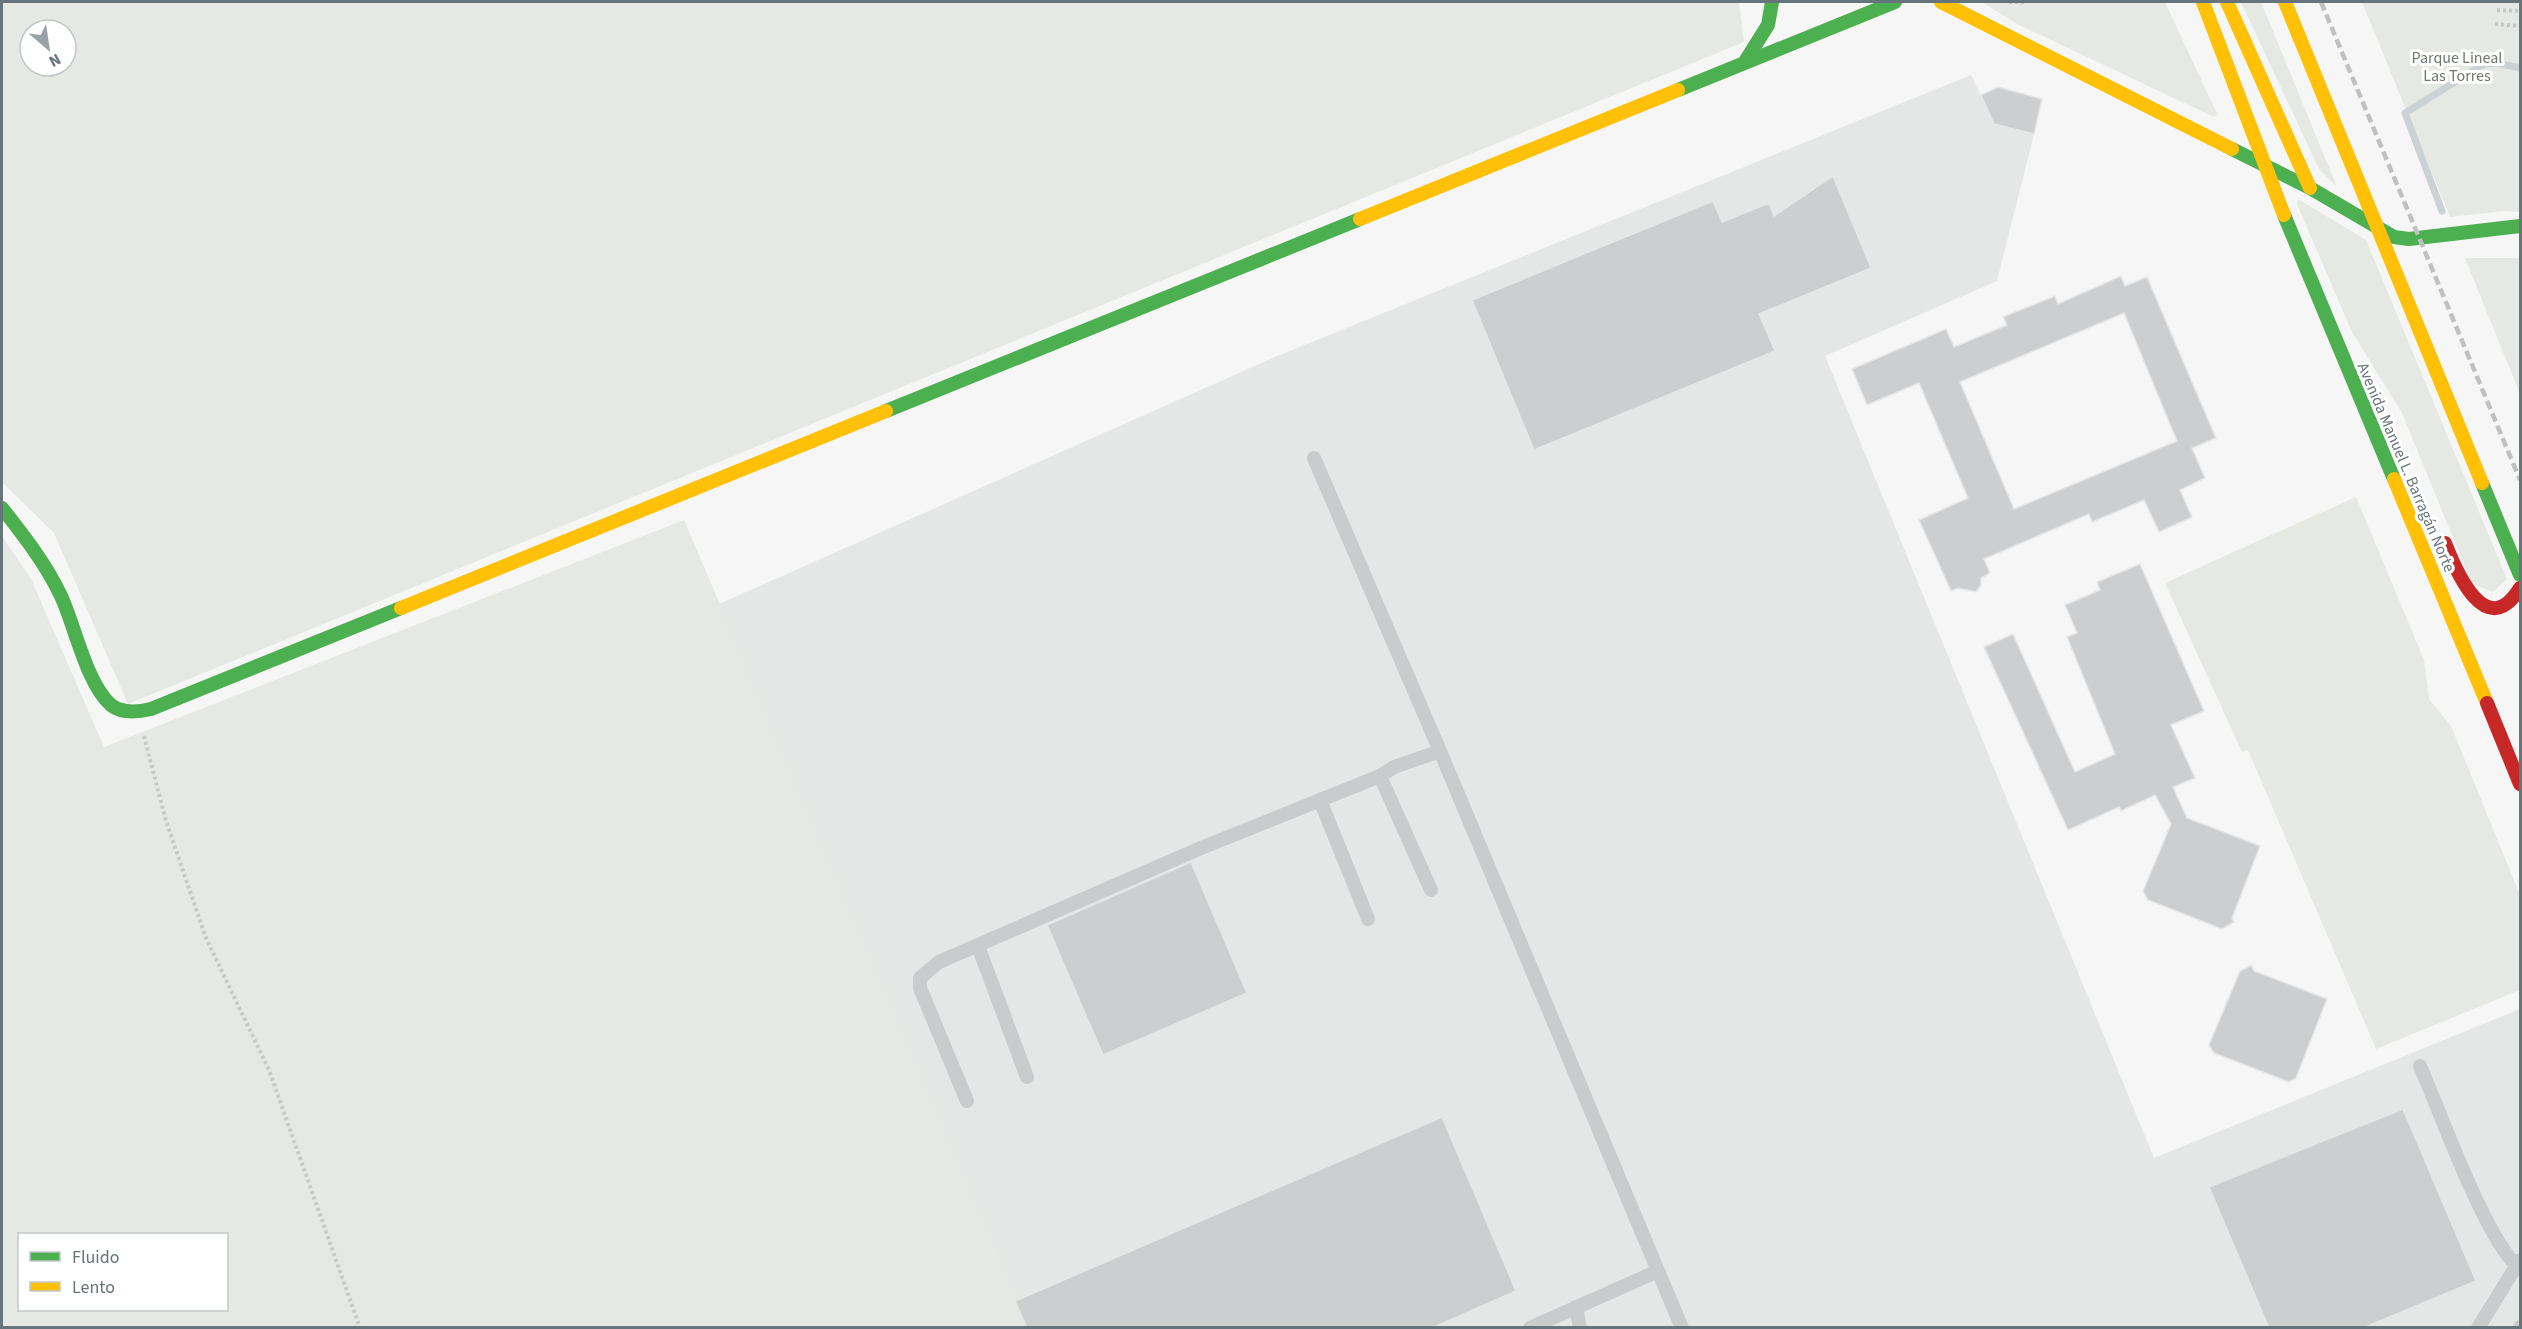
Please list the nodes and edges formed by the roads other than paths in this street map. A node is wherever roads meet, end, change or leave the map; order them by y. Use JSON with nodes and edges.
{"nodes":[{"id":1,"x":1772,"y":2,"type":"edge"},
{"id":2,"x":1895,"y":2,"type":"edge"},
{"id":3,"x":1941,"y":2,"type":"edge"},
{"id":4,"x":2203,"y":2,"type":"edge"},
{"id":5,"x":2227,"y":2,"type":"edge"},
{"id":6,"x":2285,"y":2,"type":"edge"},
{"id":7,"x":1746,"y":60,"type":"junction"},
{"id":8,"x":2263,"y":164,"type":"junction"},
{"id":9,"x":2310,"y":188,"type":"junction"},
{"id":10,"x":2520,"y":226,"type":"edge"},
{"id":11,"x":2377,"y":229,"type":"junction"},
{"id":12,"x":2349,"y":370,"type":"junction"},
{"id":13,"x":2374,"y":394,"type":"dead end"},
{"id":14,"x":1314,"y":458,"type":"dead end"},
{"id":15,"x":2,"y":507,"type":"edge"},
{"id":16,"x":2440,"y":530,"type":"dead end"},
{"id":17,"x":2520,"y":574,"type":"edge"},
{"id":18,"x":2520,"y":588,"type":"edge"},
{"id":19,"x":1440,"y":751,"type":"junction"},
{"id":20,"x":1380,"y":776,"type":"junction"},
{"id":21,"x":2520,"y":784,"type":"edge"},
{"id":22,"x":1320,"y":800,"type":"junction"},
{"id":23,"x":1431,"y":890,"type":"dead end"},
{"id":24,"x":1368,"y":919,"type":"dead end"},
{"id":25,"x":978,"y":946,"type":"junction"},
{"id":26,"x":2420,"y":1066,"type":"dead end"},
{"id":27,"x":1027,"y":1077,"type":"dead end"},
{"id":28,"x":968,"y":1101,"type":"dead end"},
{"id":29,"x":2519,"y":1265,"type":"edge"},
{"id":30,"x":1658,"y":1271,"type":"junction"},
{"id":31,"x":1575,"y":1307,"type":"junction"},
{"id":32,"x":1530,"y":1328,"type":"edge"},
{"id":33,"x":1580,"y":1328,"type":"edge"},
{"id":34,"x":1682,"y":1328,"type":"edge"},
{"id":35,"x":2478,"y":1328,"type":"edge"}],
"edges":[{"from":1,"to":7,"type":"street"},
{"from":2,"to":7,"type":"street"},
{"from":3,"to":8,"type":"street"},
{"from":4,"to":8,"type":"street","name":"Avenida Manuel L. Barragán Norte"},
{"from":5,"to":9,"type":"street"},
{"from":6,"to":11,"type":"street"},
{"from":7,"to":15,"type":"street"},
{"from":8,"to":9,"type":"street"},
{"from":8,"to":12,"type":"street","name":"Avenida Manuel L. Barragán Norte"},
{"from":9,"to":11,"type":"street"},
{"from":10,"to":11,"type":"street"},
{"from":11,"to":17,"type":"street"},
{"from":12,"to":13,"type":"street"},
{"from":12,"to":21,"type":"street","name":"Avenida Manuel L. Barragán Norte"},
{"from":14,"to":19,"type":"lane"},
{"from":16,"to":18,"type":"street"},
{"from":19,"to":20,"type":"lane"},
{"from":19,"to":30,"type":"lane"},
{"from":20,"to":22,"type":"lane"},
{"from":20,"to":23,"type":"lane"},
{"from":22,"to":24,"type":"lane"},
{"from":22,"to":25,"type":"lane"},
{"from":25,"to":27,"type":"lane"},
{"from":25,"to":28,"type":"lane"},
{"from":26,"to":29,"type":"lane"},
{"from":29,"to":35,"type":"lane"},
{"from":30,"to":31,"type":"lane"},
{"from":30,"to":34,"type":"lane"},
{"from":31,"to":32,"type":"lane"},
{"from":31,"to":33,"type":"lane"}]}
